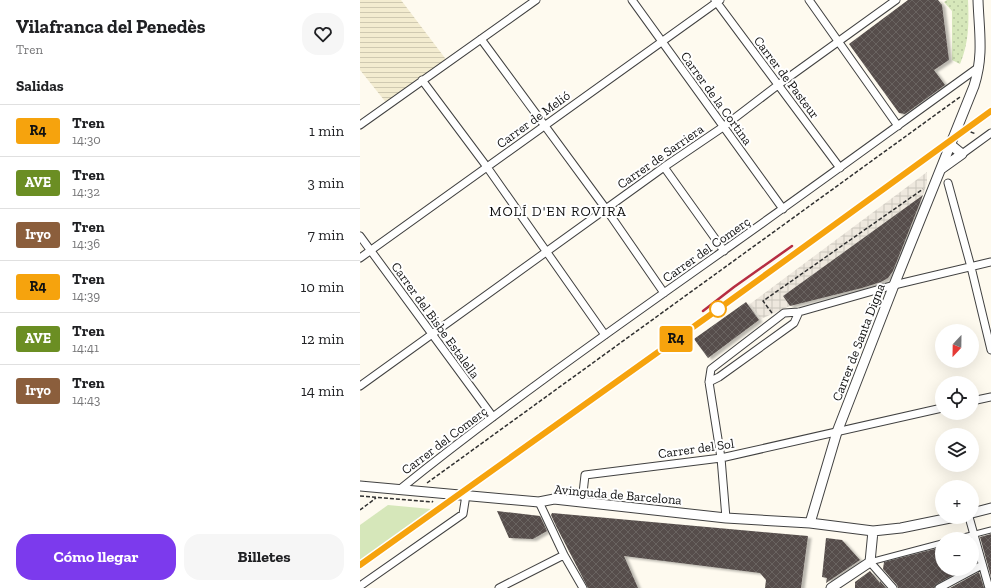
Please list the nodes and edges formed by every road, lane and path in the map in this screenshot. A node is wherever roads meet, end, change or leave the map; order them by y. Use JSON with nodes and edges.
{"nodes":[{"id":1,"x":536,"y":0,"type":"edge"},
{"id":2,"x":632,"y":0,"type":"edge"},
{"id":3,"x":809,"y":0,"type":"edge"},
{"id":4,"x":896,"y":0,"type":"edge"},
{"id":5,"x":978,"y":0,"type":"edge"},
{"id":6,"x":717,"y":1,"type":"edge"},
{"id":7,"x":481,"y":39,"type":"junction"},
{"id":8,"x":838,"y":41,"type":"junction"},
{"id":9,"x":662,"y":42,"type":"junction"},
{"id":10,"x":979,"y":67,"type":"junction"},
{"id":11,"x":422,"y":80,"type":"junction"},
{"id":12,"x":778,"y":85,"type":"junction"},
{"id":13,"x":974,"y":86,"type":"junction"},
{"id":14,"x":360,"y":125,"type":"edge"},
{"id":15,"x":545,"y":126,"type":"junction"},
{"id":16,"x":898,"y":126,"type":"junction"},
{"id":17,"x":723,"y":127,"type":"junction"},
{"id":18,"x":958,"y":127,"type":"junction"},
{"id":19,"x":991,"y":133,"type":"edge"},
{"id":20,"x":978,"y":135,"type":"dead end"},
{"id":21,"x":951,"y":145,"type":"junction"},
{"id":22,"x":962,"y":154,"type":"junction"},
{"id":23,"x":487,"y":167,"type":"junction"},
{"id":24,"x":664,"y":167,"type":"junction"},
{"id":25,"x":840,"y":168,"type":"junction"},
{"id":26,"x":938,"y":175,"type":"junction"},
{"id":27,"x":948,"y":183,"type":"dead end"},
{"id":28,"x":606,"y":209,"type":"junction"},
{"id":29,"x":783,"y":209,"type":"junction"},
{"id":30,"x":360,"y":236,"type":"edge"},
{"id":31,"x":371,"y":251,"type":"junction"},
{"id":32,"x":724,"y":251,"type":"junction"},
{"id":33,"x":546,"y":252,"type":"junction"},
{"id":34,"x":360,"y":258,"type":"edge"},
{"id":35,"x":991,"y":262,"type":"edge"},
{"id":36,"x":971,"y":267,"type":"junction"},
{"id":37,"x":894,"y":285,"type":"junction"},
{"id":38,"x":664,"y":293,"type":"junction"},
{"id":39,"x":799,"y":312,"type":"junction"},
{"id":40,"x":772,"y":314,"type":"dead end"},
{"id":41,"x":432,"y":334,"type":"junction"},
{"id":42,"x":605,"y":334,"type":"junction"},
{"id":43,"x":991,"y":350,"type":"edge"},
{"id":44,"x":709,"y":382,"type":"junction"},
{"id":45,"x":360,"y":386,"type":"edge"},
{"id":46,"x":991,"y":397,"type":"edge"},
{"id":47,"x":979,"y":400,"type":"edge"},
{"id":48,"x":935,"y":410,"type":"edge"},
{"id":49,"x":493,"y":418,"type":"junction"},
{"id":50,"x":837,"y":432,"type":"junction"},
{"id":51,"x":721,"y":458,"type":"junction"},
{"id":52,"x":423,"y":485,"type":"dead end"},
{"id":53,"x":360,"y":486,"type":"edge"},
{"id":54,"x":389,"y":489,"type":"junction"},
{"id":55,"x":399,"y":490,"type":"junction"},
{"id":56,"x":466,"y":495,"type":"junction"},
{"id":57,"x":539,"y":502,"type":"junction"},
{"id":58,"x":582,"y":502,"type":"junction"},
{"id":59,"x":991,"y":508,"type":"edge"},
{"id":60,"x":360,"y":510,"type":"edge"},
{"id":61,"x":979,"y":511,"type":"edge"},
{"id":62,"x":726,"y":518,"type":"junction"},
{"id":63,"x":935,"y":521,"type":"edge"},
{"id":64,"x":810,"y":523,"type":"junction"},
{"id":65,"x":991,"y":530,"type":"edge"},
{"id":66,"x":873,"y":531,"type":"junction"},
{"id":67,"x":979,"y":533,"type":"edge"},
{"id":68,"x":935,"y":545,"type":"edge"},
{"id":69,"x":564,"y":555,"type":"junction"},
{"id":70,"x":979,"y":555,"type":"edge"},
{"id":71,"x":870,"y":562,"type":"junction"},
{"id":72,"x":982,"y":565,"type":"junction"},
{"id":73,"x":845,"y":578,"type":"junction"},
{"id":74,"x":360,"y":586,"type":"edge"},
{"id":75,"x":499,"y":588,"type":"edge"},
{"id":76,"x":583,"y":588,"type":"edge"},
{"id":77,"x":831,"y":588,"type":"edge"},
{"id":78,"x":845,"y":588,"type":"edge"},
{"id":79,"x":893,"y":588,"type":"edge"},
{"id":80,"x":939,"y":588,"type":"edge"},
{"id":81,"x":988,"y":588,"type":"edge"}],
"edges":[{"from":1,"to":7,"type":"street"},
{"from":2,"to":9,"type":"street","name":"Carrer de la Cortina"},
{"from":3,"to":8,"type":"street"},
{"from":4,"to":8,"type":"street","name":"Carrer de Sarriera"},
{"from":5,"to":10,"type":"street","name":"Carrer de Santa Digna"},
{"from":6,"to":9,"type":"street","name":"Carrer de Melió"},
{"from":6,"to":12,"type":"street","name":"Carrer de Pasteur"},
{"from":7,"to":11,"type":"street"},
{"from":7,"to":15,"type":"street"},
{"from":8,"to":12,"type":"street","name":"Carrer de Sarriera"},
{"from":8,"to":16,"type":"street"},
{"from":9,"to":15,"type":"street","name":"Carrer de Melió"},
{"from":9,"to":17,"type":"street","name":"Carrer de la Cortina"},
{"from":10,"to":13,"type":"street","name":"Carrer de Santa Digna"},
{"from":10,"to":16,"type":"street","name":"Carrer del Comerç"},
{"from":11,"to":14,"type":"street"},
{"from":11,"to":23,"type":"street"},
{"from":12,"to":17,"type":"street","name":"Carrer de Sarriera"},
{"from":12,"to":25,"type":"street","name":"Carrer de Pasteur"},
{"from":13,"to":18,"type":"street","name":"Carrer de Santa Digna"},
{"from":13,"to":52,"type":"path","name":"Carrer del Comerç"},
{"from":15,"to":23,"type":"street","name":"Carrer de Melió"},
{"from":15,"to":28,"type":"street"},
{"from":16,"to":25,"type":"street","name":"Carrer del Comerç"},
{"from":17,"to":24,"type":"street","name":"Carrer de Sarriera"},
{"from":17,"to":29,"type":"street","name":"Carrer de la Cortina"},
{"from":18,"to":20,"type":"path"},
{"from":18,"to":21,"type":"street","name":"Carrer de Santa Digna"},
{"from":19,"to":22,"type":"street"},
{"from":21,"to":22,"type":"street"},
{"from":21,"to":26,"type":"street","name":"Carrer de Santa Digna"},
{"from":22,"to":26,"type":"street"},
{"from":23,"to":31,"type":"street","name":"Carrer de Melió"},
{"from":23,"to":33,"type":"street"},
{"from":24,"to":28,"type":"street","name":"Carrer de Sarriera"},
{"from":24,"to":32,"type":"street"},
{"from":25,"to":29,"type":"street","name":"Carrer del Comerç"},
{"from":26,"to":37,"type":"street","name":"Carrer de Santa Digna"},
{"from":26,"to":40,"type":"path"},
{"from":27,"to":36,"type":"street"},
{"from":28,"to":33,"type":"street","name":"Carrer de Sarriera"},
{"from":28,"to":38,"type":"street"},
{"from":29,"to":32,"type":"street","name":"Carrer del Comerç"},
{"from":30,"to":31,"type":"street","name":"Carrer del Bisbe Estalella"},
{"from":31,"to":34,"type":"street","name":"Carrer de Melió"},
{"from":31,"to":41,"type":"street","name":"Carrer del Bisbe Estalella"},
{"from":32,"to":38,"type":"street","name":"Carrer del Comerç"},
{"from":33,"to":41,"type":"street","name":"Carrer de Sarriera"},
{"from":33,"to":42,"type":"street"},
{"from":35,"to":36,"type":"street"},
{"from":36,"to":37,"type":"street"},
{"from":36,"to":43,"type":"street"},
{"from":37,"to":39,"type":"street"},
{"from":37,"to":50,"type":"street","name":"Carrer de Santa Digna"},
{"from":38,"to":42,"type":"street","name":"Carrer del Comerç"},
{"from":39,"to":44,"type":"street"},
{"from":39,"to":44,"type":"street"},
{"from":41,"to":45,"type":"street","name":"Carrer de Sarriera"},
{"from":41,"to":49,"type":"street","name":"Carrer del Bisbe Estalella"},
{"from":42,"to":49,"type":"street","name":"Carrer del Comerç"},
{"from":44,"to":51,"type":"street"},
{"from":46,"to":47,"type":"street"},
{"from":48,"to":50,"type":"street","name":"Carrer del Sol"},
{"from":49,"to":55,"type":"street","name":"Carrer del Comerç"},
{"from":50,"to":51,"type":"street","name":"Carrer del Sol"},
{"from":50,"to":64,"type":"street","name":"Carrer de Santa Digna"},
{"from":51,"to":58,"type":"street","name":"Carrer del Sol"},
{"from":51,"to":62,"type":"street"},
{"from":53,"to":54,"type":"street","name":"Avinguda de Barcelona"},
{"from":54,"to":55,"type":"street","name":"Avinguda de Barcelona"},
{"from":54,"to":60,"type":"path"},
{"from":55,"to":56,"type":"street","name":"Avinguda de Barcelona"},
{"from":56,"to":57,"type":"street","name":"Avinguda de Barcelona"},
{"from":56,"to":74,"type":"street"},
{"from":57,"to":58,"type":"street","name":"Avinguda de Barcelona"},
{"from":57,"to":69,"type":"street"},
{"from":58,"to":62,"type":"street","name":"Avinguda de Barcelona"},
{"from":59,"to":61,"type":"street"},
{"from":62,"to":64,"type":"street","name":"Avinguda de Barcelona"},
{"from":63,"to":66,"type":"street","name":"Avinguda de Barcelona"},
{"from":64,"to":66,"type":"street","name":"Avinguda de Barcelona"},
{"from":65,"to":67,"type":"street"},
{"from":66,"to":71,"type":"street"},
{"from":68,"to":71,"type":"street"},
{"from":69,"to":75,"type":"street"},
{"from":69,"to":76,"type":"street"},
{"from":70,"to":72,"type":"street"},
{"from":71,"to":73,"type":"street"},
{"from":71,"to":79,"type":"street"},
{"from":72,"to":80,"type":"street"},
{"from":72,"to":81,"type":"street"},
{"from":73,"to":77,"type":"street"},
{"from":73,"to":78,"type":"street"}]}
